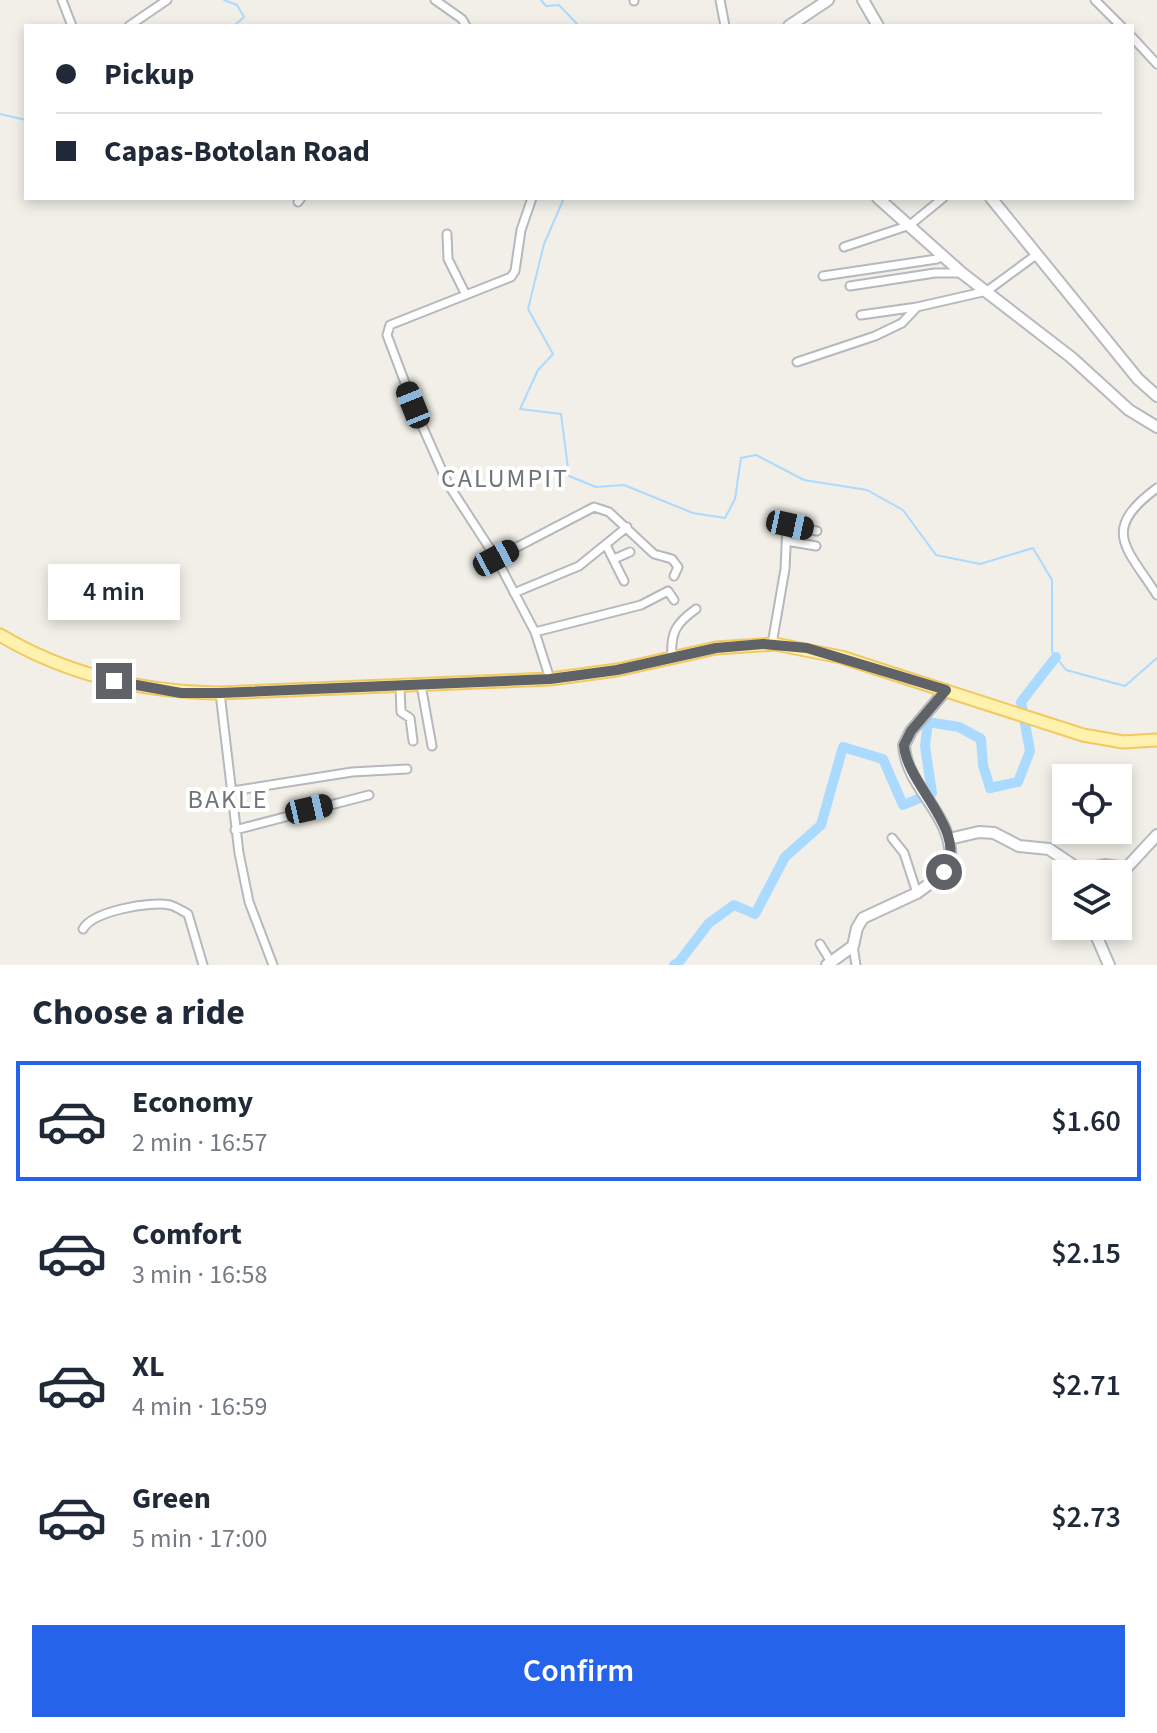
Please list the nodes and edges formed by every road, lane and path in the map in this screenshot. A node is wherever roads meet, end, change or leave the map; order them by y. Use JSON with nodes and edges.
{"nodes":[{"id":1,"x":62,"y":0,"type":"edge"},
{"id":2,"x":167,"y":0,"type":"edge"},
{"id":3,"x":435,"y":0,"type":"edge"},
{"id":4,"x":720,"y":0,"type":"edge"},
{"id":5,"x":828,"y":0,"type":"edge"},
{"id":6,"x":863,"y":0,"type":"edge"},
{"id":7,"x":1095,"y":0,"type":"edge"},
{"id":8,"x":71,"y":24,"type":"edge"},
{"id":9,"x":132,"y":24,"type":"edge"},
{"id":10,"x":465,"y":24,"type":"edge"},
{"id":11,"x":725,"y":24,"type":"edge"},
{"id":12,"x":792,"y":24,"type":"edge"},
{"id":13,"x":877,"y":24,"type":"edge"},
{"id":14,"x":1119,"y":24,"type":"edge"},
{"id":15,"x":1134,"y":39,"type":"edge"},
{"id":16,"x":1157,"y":64,"type":"edge"},
{"id":17,"x":531,"y":200,"type":"edge"},
{"id":18,"x":880,"y":200,"type":"edge"},
{"id":19,"x":941,"y":200,"type":"edge"},
{"id":20,"x":993,"y":200,"type":"edge"},
{"id":21,"x":910,"y":225,"type":"junction"},
{"id":22,"x":447,"y":234,"type":"dead end"},
{"id":23,"x":844,"y":247,"type":"dead end"},
{"id":24,"x":943,"y":255,"type":"junction"},
{"id":25,"x":1036,"y":255,"type":"junction"},
{"id":26,"x":962,"y":273,"type":"junction"},
{"id":27,"x":823,"y":276,"type":"dead end"},
{"id":28,"x":850,"y":286,"type":"dead end"},
{"id":29,"x":987,"y":291,"type":"junction"},
{"id":30,"x":466,"y":295,"type":"junction"},
{"id":31,"x":917,"y":307,"type":"junction"},
{"id":32,"x":861,"y":315,"type":"dead end"},
{"id":33,"x":797,"y":362,"type":"dead end"},
{"id":34,"x":1157,"y":396,"type":"edge"},
{"id":35,"x":1157,"y":427,"type":"edge"},
{"id":36,"x":1157,"y":488,"type":"edge"},
{"id":37,"x":627,"y":527,"type":"junction"},
{"id":38,"x":817,"y":531,"type":"dead end"},
{"id":39,"x":786,"y":541,"type":"junction"},
{"id":40,"x":606,"y":545,"type":"junction"},
{"id":41,"x":816,"y":546,"type":"dead end"},
{"id":42,"x":630,"y":552,"type":"dead end"},
{"id":43,"x":496,"y":558,"type":"junction"},
{"id":44,"x":614,"y":559,"type":"junction"},
{"id":45,"x":674,"y":576,"type":"dead end"},
{"id":46,"x":624,"y":581,"type":"dead end"},
{"id":47,"x":514,"y":593,"type":"junction"},
{"id":48,"x":1157,"y":595,"type":"edge"},
{"id":49,"x":674,"y":600,"type":"dead end"},
{"id":50,"x":696,"y":609,"type":"dead end"},
{"id":51,"x":535,"y":632,"type":"junction"},
{"id":52,"x":0,"y":635,"type":"edge"},
{"id":53,"x":772,"y":644,"type":"junction"},
{"id":54,"x":672,"y":658,"type":"junction"},
{"id":55,"x":550,"y":679,"type":"junction"},
{"id":56,"x":421,"y":685,"type":"junction"},
{"id":57,"x":400,"y":686,"type":"junction"},
{"id":58,"x":946,"y":690,"type":"junction"},
{"id":59,"x":220,"y":693,"type":"junction"},
{"id":60,"x":1157,"y":740,"type":"edge"},
{"id":61,"x":413,"y":741,"type":"dead end"},
{"id":62,"x":432,"y":746,"type":"dead end"},
{"id":63,"x":407,"y":769,"type":"dead end"},
{"id":64,"x":232,"y":791,"type":"junction"},
{"id":65,"x":369,"y":795,"type":"dead end"},
{"id":66,"x":235,"y":830,"type":"junction"},
{"id":67,"x":1157,"y":835,"type":"edge"},
{"id":68,"x":892,"y":838,"type":"dead end"},
{"id":69,"x":949,"y":839,"type":"junction"},
{"id":70,"x":1065,"y":860,"type":"edge"},
{"id":71,"x":1132,"y":862,"type":"edge"},
{"id":72,"x":917,"y":893,"type":"junction"},
{"id":73,"x":83,"y":929,"type":"dead end"},
{"id":74,"x":1098,"y":940,"type":"edge"},
{"id":75,"x":820,"y":944,"type":"dead end"},
{"id":76,"x":853,"y":946,"type":"junction"},
{"id":77,"x":829,"y":964,"type":"edge"},
{"id":78,"x":203,"y":965,"type":"edge"},
{"id":79,"x":273,"y":965,"type":"edge"},
{"id":80,"x":856,"y":965,"type":"edge"},
{"id":81,"x":1109,"y":965,"type":"edge"}],
"edges":[{"from":1,"to":8,"type":"street"},
{"from":2,"to":9,"type":"street"},
{"from":3,"to":10,"type":"street"},
{"from":4,"to":11,"type":"street"},
{"from":5,"to":12,"type":"street"},
{"from":6,"to":13,"type":"street"},
{"from":7,"to":14,"type":"street"},
{"from":15,"to":16,"type":"street"},
{"from":17,"to":30,"type":"street"},
{"from":18,"to":21,"type":"street"},
{"from":19,"to":21,"type":"street"},
{"from":20,"to":25,"type":"street"},
{"from":21,"to":23,"type":"street"},
{"from":21,"to":24,"type":"street"},
{"from":22,"to":30,"type":"street"},
{"from":24,"to":26,"type":"street"},
{"from":24,"to":27,"type":"street"},
{"from":25,"to":29,"type":"street"},
{"from":25,"to":34,"type":"street"},
{"from":26,"to":28,"type":"street"},
{"from":26,"to":29,"type":"street"},
{"from":29,"to":31,"type":"street"},
{"from":29,"to":35,"type":"street"},
{"from":30,"to":43,"type":"street"},
{"from":31,"to":32,"type":"street"},
{"from":31,"to":33,"type":"street"},
{"from":36,"to":48,"type":"street"},
{"from":37,"to":40,"type":"street"},
{"from":37,"to":43,"type":"street"},
{"from":37,"to":45,"type":"street"},
{"from":38,"to":39,"type":"street"},
{"from":39,"to":41,"type":"street"},
{"from":39,"to":53,"type":"street"},
{"from":40,"to":44,"type":"street"},
{"from":40,"to":47,"type":"street"},
{"from":42,"to":44,"type":"street"},
{"from":43,"to":47,"type":"street"},
{"from":44,"to":46,"type":"street"},
{"from":47,"to":51,"type":"street"},
{"from":49,"to":51,"type":"street"},
{"from":50,"to":54,"type":"street"},
{"from":51,"to":55,"type":"street"},
{"from":52,"to":59,"type":"main road"},
{"from":53,"to":54,"type":"main road"},
{"from":53,"to":58,"type":"main road"},
{"from":54,"to":55,"type":"main road"},
{"from":55,"to":56,"type":"main road"},
{"from":56,"to":57,"type":"main road"},
{"from":56,"to":62,"type":"street"},
{"from":57,"to":59,"type":"main road"},
{"from":57,"to":61,"type":"street"},
{"from":58,"to":60,"type":"main road"},
{"from":58,"to":69,"type":"street"},
{"from":59,"to":64,"type":"street"},
{"from":63,"to":64,"type":"street"},
{"from":64,"to":66,"type":"street"},
{"from":65,"to":66,"type":"street"},
{"from":66,"to":79,"type":"street"},
{"from":67,"to":71,"type":"street"},
{"from":68,"to":72,"type":"street"},
{"from":69,"to":70,"type":"street"},
{"from":69,"to":72,"type":"street"},
{"from":72,"to":76,"type":"street"},
{"from":73,"to":78,"type":"street"},
{"from":74,"to":81,"type":"street"},
{"from":75,"to":77,"type":"street"},
{"from":76,"to":77,"type":"street"},
{"from":76,"to":80,"type":"street"}]}
